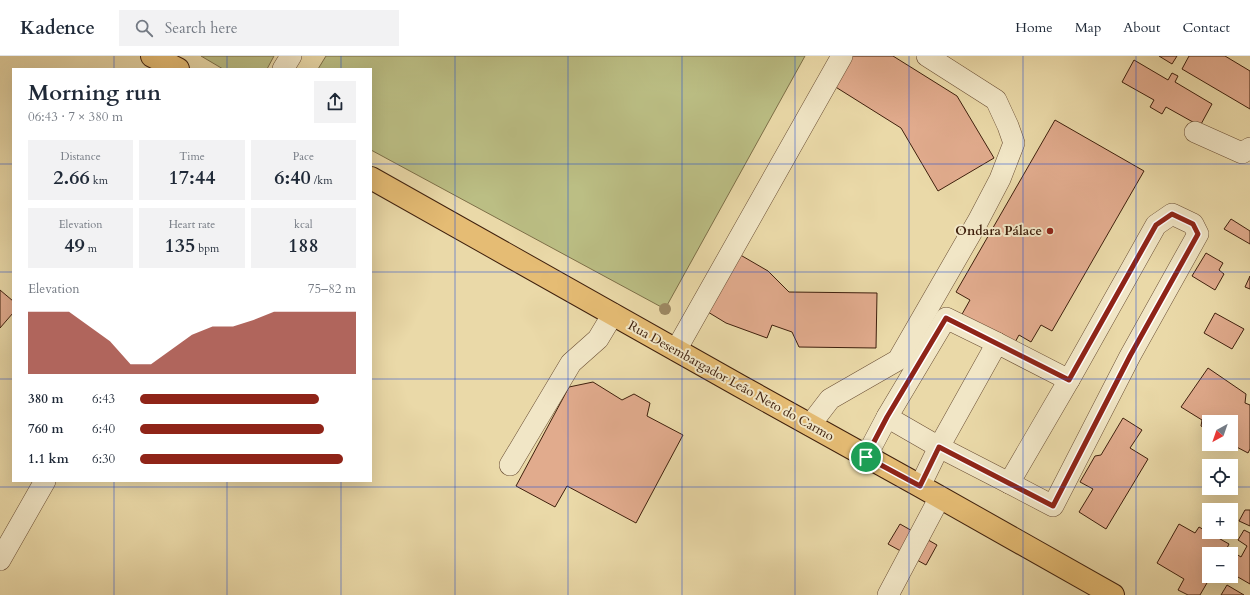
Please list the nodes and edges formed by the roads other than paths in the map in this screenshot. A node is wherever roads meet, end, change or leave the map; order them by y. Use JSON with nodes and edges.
{"nodes":[{"id":1,"x":152,"y":56,"type":"edge"},
{"id":2,"x":291,"y":56,"type":"edge"},
{"id":3,"x":842,"y":56,"type":"edge"},
{"id":4,"x":927,"y":56,"type":"edge"},
{"id":5,"x":176,"y":68,"type":"edge"},
{"id":6,"x":284,"y":68,"type":"edge"},
{"id":7,"x":1194,"y":132,"type":"dead end"},
{"id":8,"x":1250,"y":148,"type":"edge"},
{"id":9,"x":372,"y":179,"type":"edge"},
{"id":10,"x":613,"y":314,"type":"junction"},
{"id":11,"x":998,"y":343,"type":"junction"},
{"id":12,"x":676,"y":350,"type":"junction"},
{"id":13,"x":1069,"y":380,"type":"junction"},
{"id":14,"x":887,"y":417,"type":"junction"},
{"id":15,"x":810,"y":426,"type":"junction"},
{"id":16,"x":939,"y":447,"type":"junction"},
{"id":17,"x":866,"y":457,"type":"junction"},
{"id":18,"x":510,"y":465,"type":"dead end"},
{"id":19,"x":44,"y":482,"type":"edge"},
{"id":20,"x":1009,"y":483,"type":"junction"},
{"id":21,"x":920,"y":486,"type":"junction"},
{"id":22,"x":940,"y":497,"type":"junction"},
{"id":23,"x":0,"y":560,"type":"edge"},
{"id":24,"x":888,"y":595,"type":"edge"},
{"id":25,"x":1113,"y":595,"type":"edge"}],
"edges":[{"from":1,"to":5,"type":"main road"},
{"from":2,"to":6,"type":"street"},
{"from":3,"to":12,"type":"street"},
{"from":4,"to":15,"type":"street"},
{"from":7,"to":8,"type":"street"},
{"from":9,"to":10,"type":"main road","name":"Rua Desembargador Leão Neto do Carmo"},
{"from":10,"to":12,"type":"main road","name":"Rua Desembargador Leão Neto do Carmo"},
{"from":10,"to":18,"type":"street"},
{"from":11,"to":13,"type":"street"},
{"from":11,"to":14,"type":"street"},
{"from":11,"to":16,"type":"street"},
{"from":12,"to":15,"type":"main road","name":"Rua Desembargador Leão Neto do Carmo"},
{"from":13,"to":20,"type":"street"},
{"from":13,"to":20,"type":"street"},
{"from":14,"to":16,"type":"street"},
{"from":14,"to":17,"type":"street"},
{"from":15,"to":17,"type":"main road","name":"Rua Desembargador Leão Neto do Carmo"},
{"from":16,"to":20,"type":"street"},
{"from":16,"to":21,"type":"street"},
{"from":17,"to":21,"type":"main road","name":"Rua Desembargador Leão Neto do Carmo"},
{"from":19,"to":23,"type":"street"},
{"from":21,"to":22,"type":"main road","name":"Rua Desembargador Leão Neto do Carmo"},
{"from":22,"to":24,"type":"street"},
{"from":22,"to":25,"type":"main road","name":"Rua Desembargador Leão Neto do Carmo"}]}
